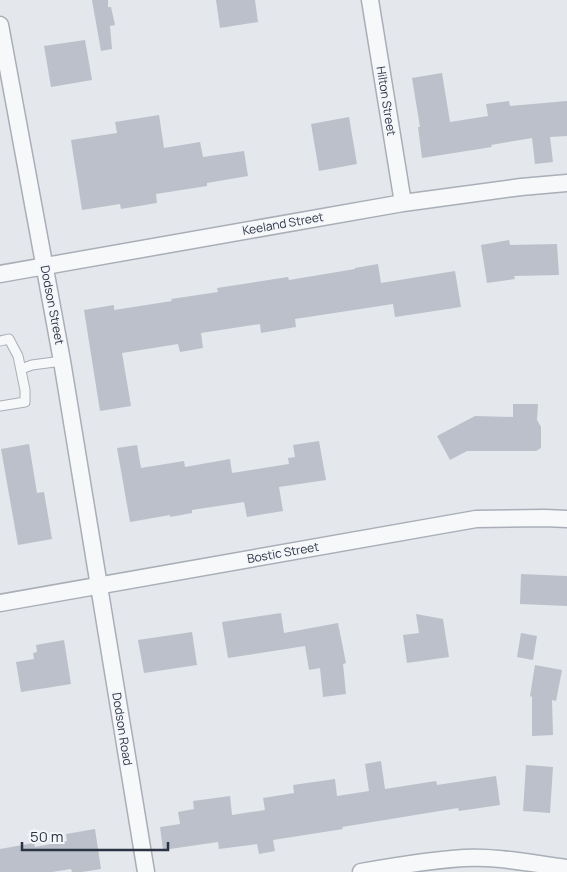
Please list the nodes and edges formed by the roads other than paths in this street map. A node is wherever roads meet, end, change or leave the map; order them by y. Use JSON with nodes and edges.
{"nodes":[{"id":1,"x":370,"y":0,"type":"edge"},
{"id":2,"x":0,"y":25,"type":"edge"},
{"id":3,"x":567,"y":183,"type":"edge"},
{"id":4,"x":403,"y":203,"type":"junction"},
{"id":5,"x":45,"y":266,"type":"junction"},
{"id":6,"x":0,"y":274,"type":"edge"},
{"id":7,"x":0,"y":341,"type":"edge"},
{"id":8,"x":62,"y":361,"type":"junction"},
{"id":9,"x":21,"y":368,"type":"junction"},
{"id":10,"x":0,"y":406,"type":"edge"},
{"id":11,"x":567,"y":520,"type":"edge"},
{"id":12,"x":98,"y":586,"type":"junction"},
{"id":13,"x":0,"y":603,"type":"edge"},
{"id":14,"x":567,"y":868,"type":"edge"},
{"id":15,"x":146,"y":872,"type":"edge"},
{"id":16,"x":361,"y":872,"type":"edge"}],
"edges":[{"from":1,"to":4,"type":"street","name":"Hilton Street"},
{"from":2,"to":5,"type":"street","name":"Dodson Street"},
{"from":3,"to":4,"type":"street","name":"Keeland Street"},
{"from":4,"to":5,"type":"street","name":"Keeland Street"},
{"from":5,"to":6,"type":"street","name":"Keeland Street"},
{"from":5,"to":8,"type":"street","name":"Dodson Street"},
{"from":7,"to":9,"type":"lane"},
{"from":8,"to":9,"type":"lane"},
{"from":8,"to":12,"type":"street","name":"Dodson Street"},
{"from":9,"to":10,"type":"lane"},
{"from":11,"to":12,"type":"street","name":"Bostic Street"},
{"from":12,"to":13,"type":"street","name":"Bostic Street"},
{"from":12,"to":15,"type":"street","name":"Dodson Road"},
{"from":14,"to":16,"type":"street"}]}
